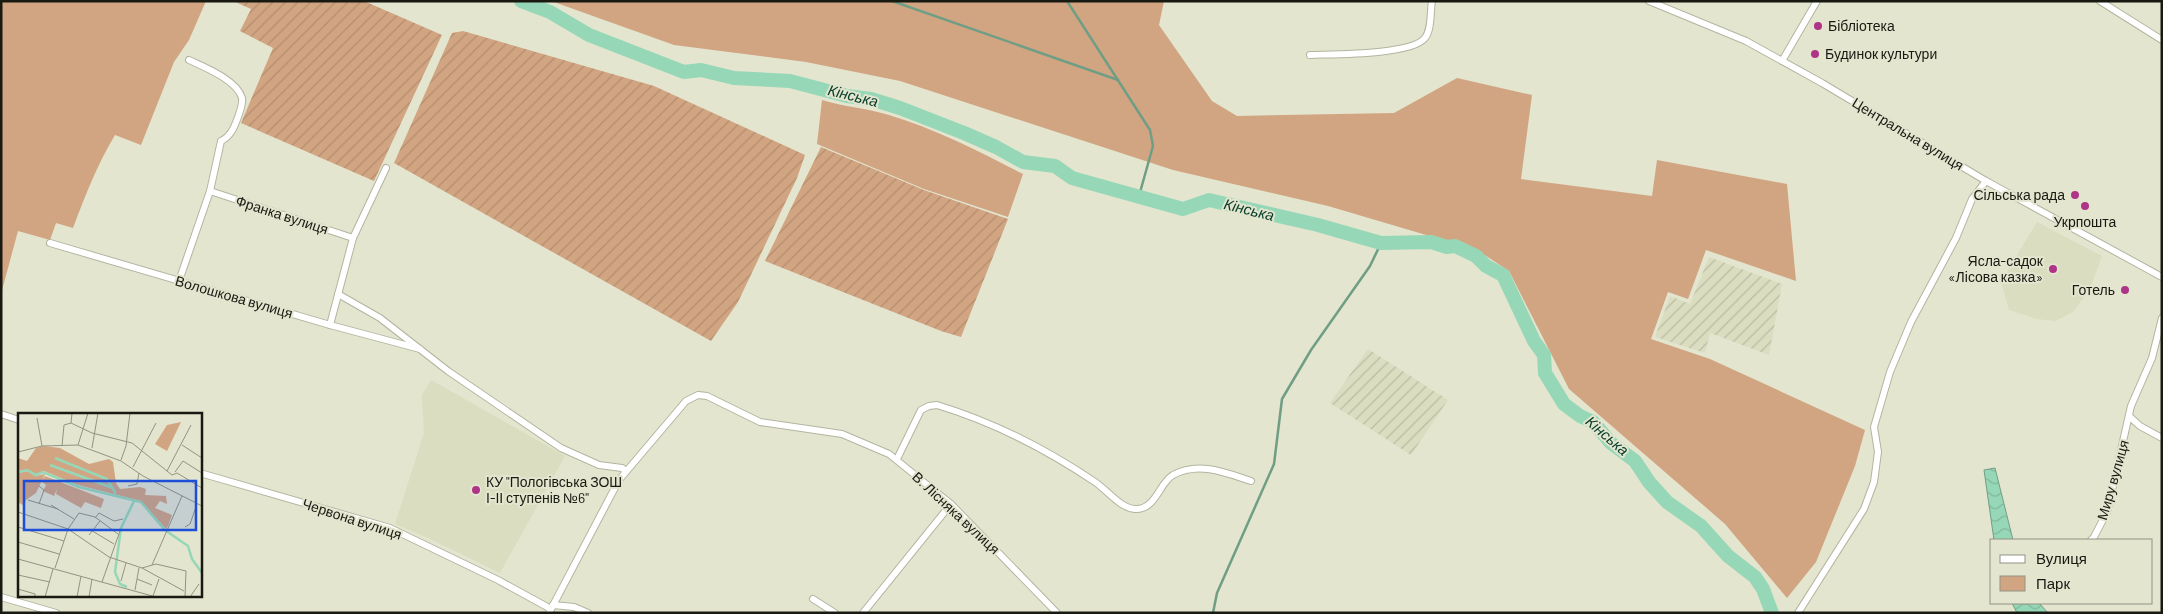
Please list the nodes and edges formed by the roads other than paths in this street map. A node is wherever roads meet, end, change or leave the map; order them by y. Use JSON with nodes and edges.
{"nodes":[{"id":1,"x":1432,"y":1,"type":"edge"},
{"id":2,"x":1649,"y":1,"type":"edge"},
{"id":3,"x":1817,"y":1,"type":"edge"},
{"id":4,"x":2100,"y":1,"type":"edge"},
{"id":5,"x":2162,"y":40,"type":"edge"},
{"id":6,"x":1310,"y":55,"type":"dead end"},
{"id":7,"x":189,"y":60,"type":"dead end"},
{"id":8,"x":1782,"y":61,"type":"junction"},
{"id":9,"x":386,"y":168,"type":"dead end"},
{"id":10,"x":1986,"y":181,"type":"junction"},
{"id":11,"x":210,"y":191,"type":"junction"},
{"id":12,"x":353,"y":238,"type":"junction"},
{"id":13,"x":50,"y":242,"type":"dead end"},
{"id":14,"x":2162,"y":277,"type":"edge"},
{"id":15,"x":179,"y":281,"type":"junction"},
{"id":16,"x":338,"y":294,"type":"junction"},
{"id":17,"x":2162,"y":318,"type":"edge"},
{"id":18,"x":330,"y":325,"type":"junction"},
{"id":19,"x":420,"y":349,"type":"junction"},
{"id":20,"x":1,"y":414,"type":"edge"},
{"id":21,"x":2130,"y":417,"type":"junction"},
{"id":22,"x":18,"y":420,"type":"edge"},
{"id":23,"x":2162,"y":438,"type":"edge"},
{"id":24,"x":897,"y":460,"type":"junction"},
{"id":25,"x":626,"y":471,"type":"junction"},
{"id":26,"x":201,"y":473,"type":"edge"},
{"id":27,"x":1251,"y":481,"type":"dead end"},
{"id":28,"x":951,"y":504,"type":"junction"},
{"id":29,"x":2092,"y":539,"type":"edge"},
{"id":30,"x":1,"y":597,"type":"edge"},
{"id":31,"x":812,"y":599,"type":"dead end"},
{"id":32,"x":551,"y":609,"type":"edge"},
{"id":33,"x":56,"y":613,"type":"edge"},
{"id":34,"x":588,"y":613,"type":"edge"},
{"id":35,"x":835,"y":613,"type":"edge"},
{"id":36,"x":863,"y":613,"type":"edge"},
{"id":37,"x":1057,"y":613,"type":"edge"},
{"id":38,"x":1798,"y":613,"type":"edge"}],
"edges":[{"from":1,"to":6,"type":"street"},
{"from":2,"to":8,"type":"street","name":"Центральна вулиця"},
{"from":3,"to":8,"type":"street"},
{"from":4,"to":5,"type":"street"},
{"from":7,"to":11,"type":"street"},
{"from":8,"to":10,"type":"street","name":"Центральна вулиця"},
{"from":9,"to":12,"type":"street"},
{"from":10,"to":14,"type":"street","name":"Центральна вулиця"},
{"from":10,"to":38,"type":"street"},
{"from":11,"to":12,"type":"street","name":"Франка вулиця"},
{"from":11,"to":15,"type":"street"},
{"from":12,"to":16,"type":"street"},
{"from":13,"to":15,"type":"street","name":"Волошкова вулиця"},
{"from":15,"to":18,"type":"street","name":"Волошкова вулиця"},
{"from":16,"to":18,"type":"street"},
{"from":16,"to":19,"type":"street","name":"Волошкова вулиця"},
{"from":17,"to":21,"type":"street","name":"Миру вулиця"},
{"from":18,"to":19,"type":"street","name":"Волошкова вулиця"},
{"from":19,"to":25,"type":"street","name":"Волошкова вулиця"},
{"from":20,"to":22,"type":"street"},
{"from":21,"to":23,"type":"street","name":"Миру вулиця"},
{"from":21,"to":29,"type":"street","name":"Миру вулиця"},
{"from":24,"to":25,"type":"street","name":"В. Лісняка вулиця"},
{"from":24,"to":27,"type":"street"},
{"from":24,"to":28,"type":"street","name":"В. Лісняка вулиця"},
{"from":25,"to":32,"type":"street"},
{"from":26,"to":32,"type":"street","name":"Червона вулиця"},
{"from":28,"to":36,"type":"street"},
{"from":28,"to":37,"type":"street","name":"В. Лісняка вулиця"},
{"from":30,"to":33,"type":"street"},
{"from":31,"to":35,"type":"street"},
{"from":32,"to":34,"type":"street","name":"Червона вулиця"}]}
